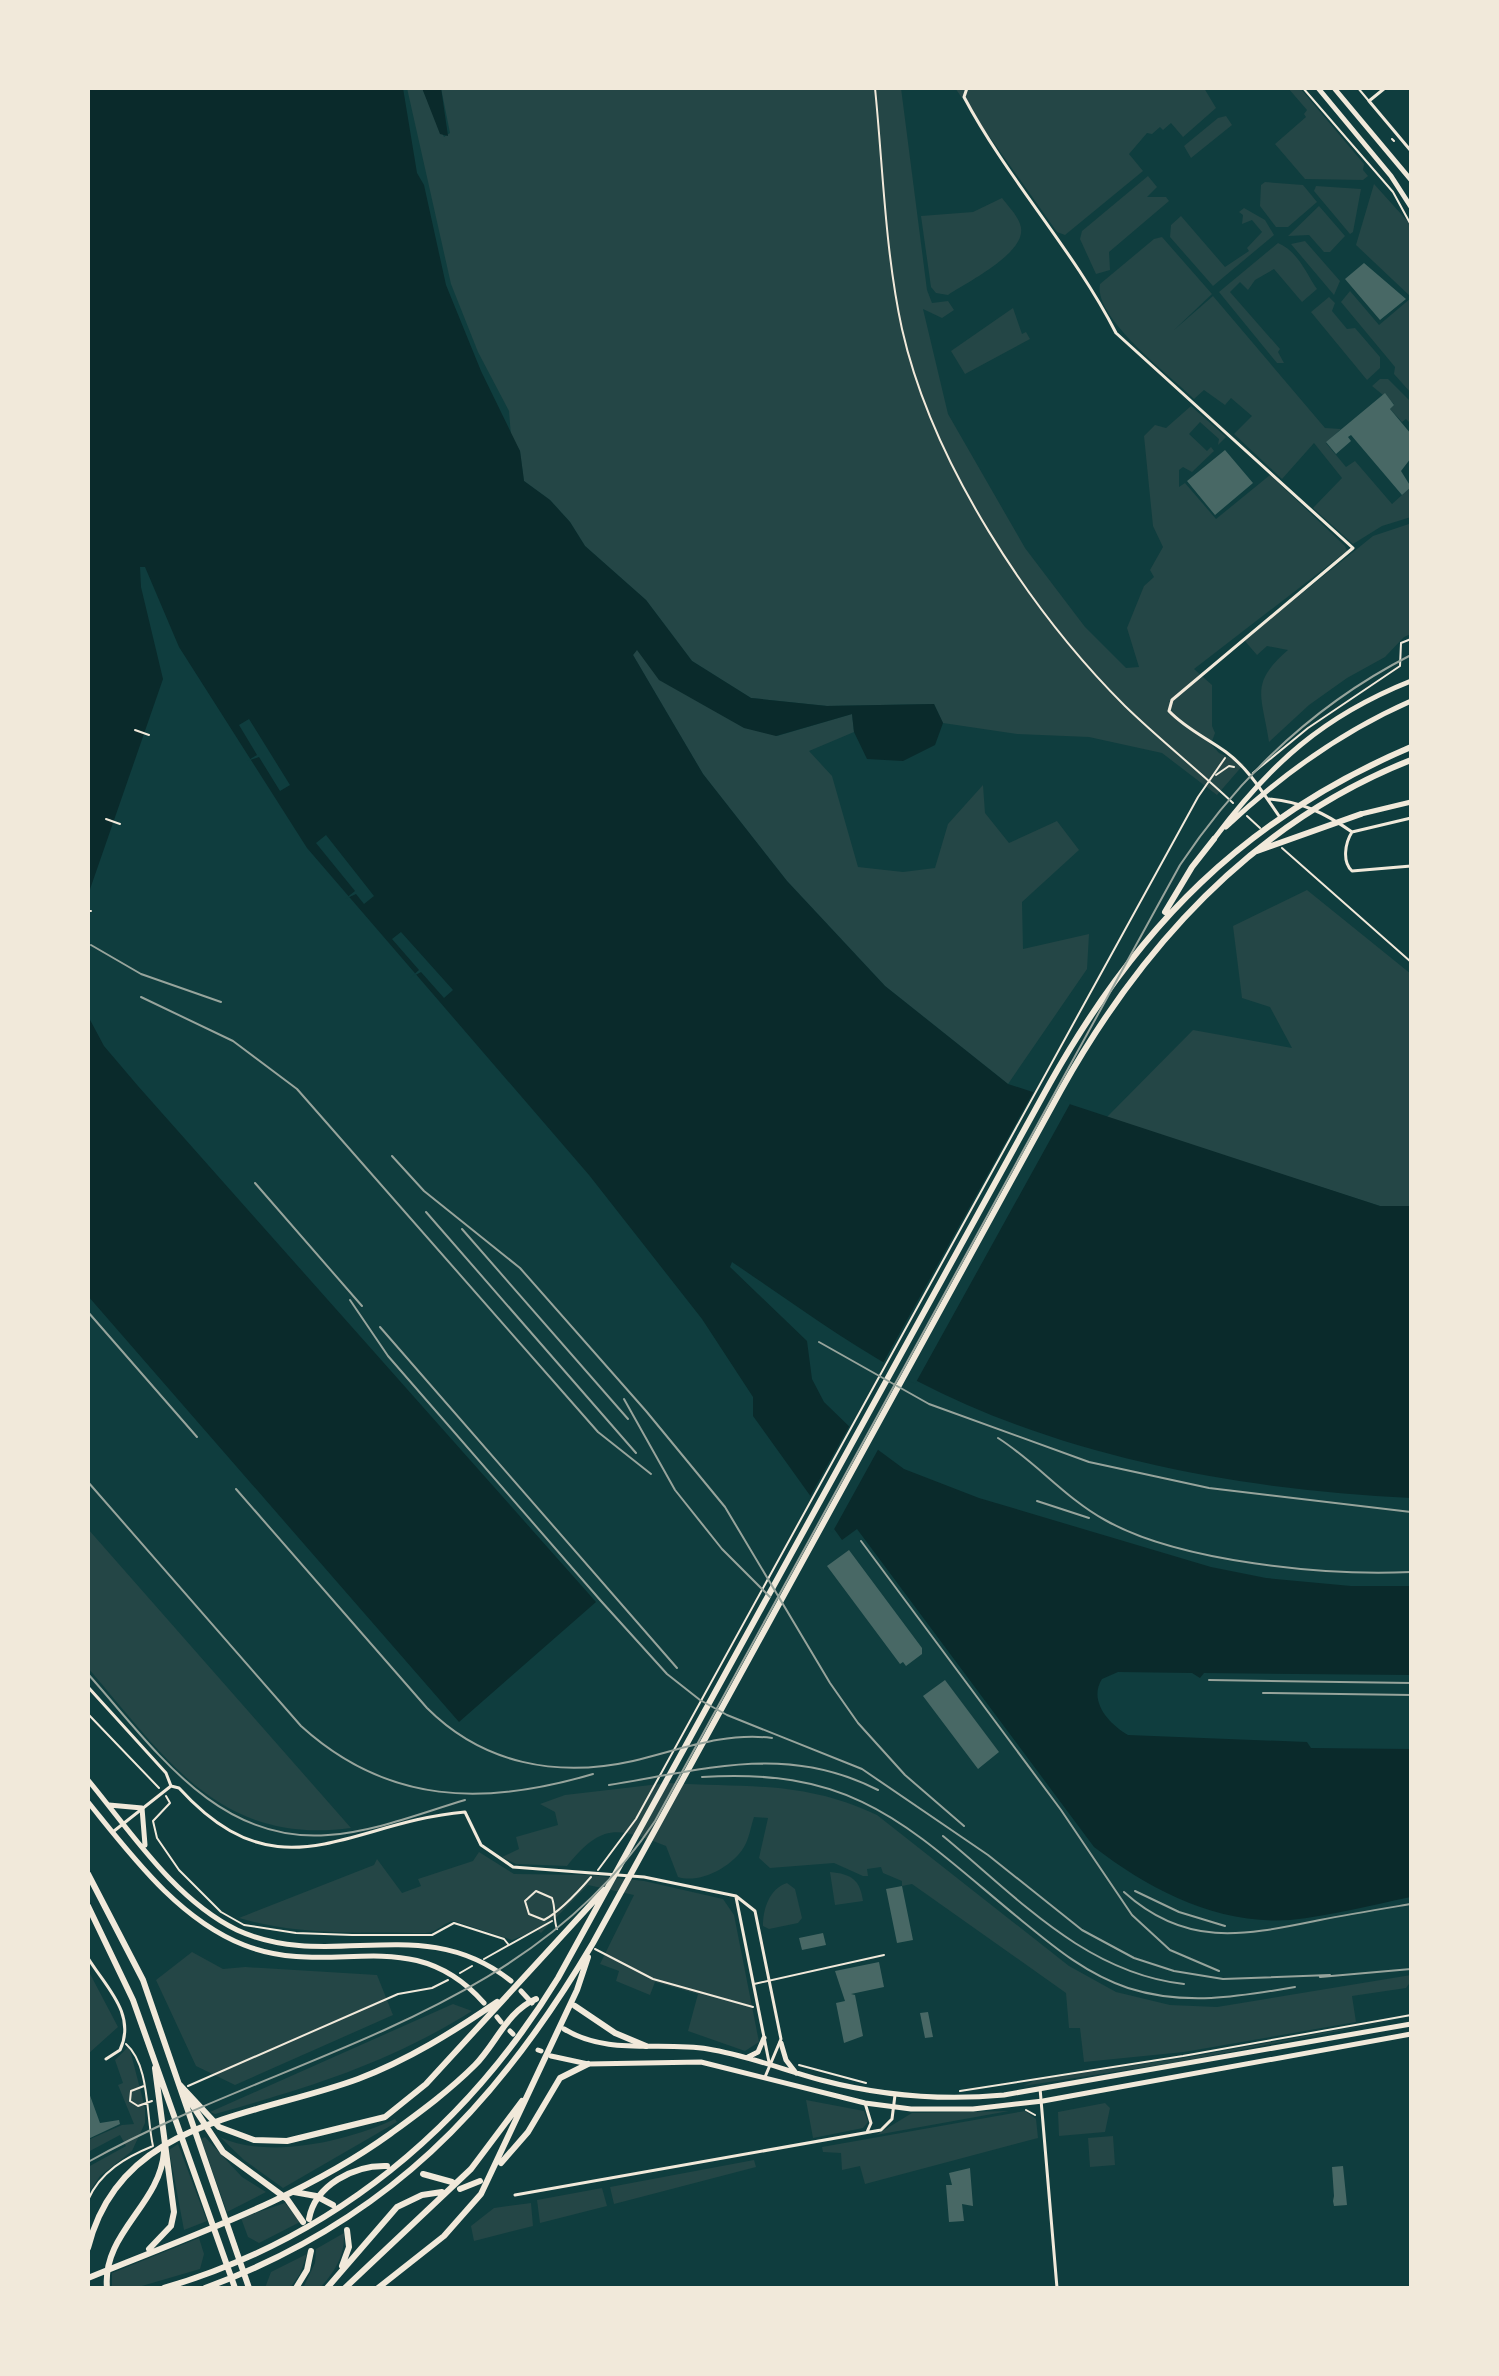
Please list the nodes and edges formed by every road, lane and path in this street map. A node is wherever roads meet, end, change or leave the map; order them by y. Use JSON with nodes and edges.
{"nodes":[{"id":1,"x":875,"y":88,"type":"edge"},
{"id":2,"x":967,"y":88,"type":"edge"},
{"id":3,"x":1303,"y":88,"type":"edge"},
{"id":4,"x":1318,"y":88,"type":"edge"},
{"id":5,"x":1334,"y":88,"type":"edge"},
{"id":6,"x":1358,"y":88,"type":"edge"},
{"id":7,"x":1385,"y":88,"type":"edge"},
{"id":8,"x":1369,"y":101,"type":"junction"},
{"id":9,"x":1411,"y":151,"type":"edge"},
{"id":10,"x":1411,"y":180,"type":"edge"},
{"id":11,"x":1411,"y":207,"type":"edge"},
{"id":12,"x":1411,"y":225,"type":"edge"},
{"id":13,"x":1411,"y":639,"type":"edge"},
{"id":14,"x":1411,"y":681,"type":"edge"},
{"id":15,"x":1411,"y":701,"type":"edge"},
{"id":16,"x":135,"y":730,"type":"dead end"},
{"id":17,"x":149,"y":735,"type":"dead end"},
{"id":18,"x":1411,"y":747,"type":"edge"},
{"id":19,"x":1228,"y":754,"type":"junction"},
{"id":20,"x":1411,"y":760,"type":"edge"},
{"id":21,"x":1250,"y":775,"type":"junction"},
{"id":22,"x":1215,"y":776,"type":"junction"},
{"id":23,"x":1210,"y":782,"type":"junction"},
{"id":24,"x":1267,"y":799,"type":"junction"},
{"id":25,"x":1233,"y":802,"type":"dead end"},
{"id":26,"x":1411,"y":802,"type":"edge"},
{"id":27,"x":1244,"y":813,"type":"dead end"},
{"id":28,"x":1361,"y":814,"type":"joint"},
{"id":29,"x":1279,"y":816,"type":"dead end"},
{"id":30,"x":1411,"y":818,"type":"edge"},
{"id":31,"x":106,"y":819,"type":"dead end"},
{"id":32,"x":120,"y":824,"type":"dead end"},
{"id":33,"x":1352,"y":832,"type":"junction"},
{"id":34,"x":1266,"y":834,"type":"dead end"},
{"id":35,"x":1214,"y":839,"type":"junction"},
{"id":36,"x":1277,"y":844,"type":"dead end"},
{"id":37,"x":1250,"y":854,"type":"junction"},
{"id":38,"x":1411,"y":866,"type":"edge"},
{"id":39,"x":1157,"y":926,"type":"junction"},
{"id":40,"x":1411,"y":962,"type":"edge"},
{"id":41,"x":88,"y":1687,"type":"edge"},
{"id":42,"x":88,"y":1714,"type":"edge"},
{"id":43,"x":88,"y":1780,"type":"edge"},
{"id":44,"x":171,"y":1786,"type":"junction"},
{"id":45,"x":162,"y":1791,"type":"junction"},
{"id":46,"x":88,"y":1802,"type":"edge"},
{"id":47,"x":108,"y":1805,"type":"junction"},
{"id":48,"x":142,"y":1808,"type":"junction"},
{"id":49,"x":124,"y":1823,"type":"junction"},
{"id":50,"x":113,"y":1832,"type":"junction"},
{"id":51,"x":146,"y":1848,"type":"junction"},
{"id":52,"x":88,"y":1874,"type":"edge"},
{"id":53,"x":612,"y":1881,"type":"junction"},
{"id":54,"x":736,"y":1896,"type":"junction"},
{"id":55,"x":88,"y":1906,"type":"edge"},
{"id":56,"x":593,"y":1943,"type":"junction"},
{"id":57,"x":508,"y":1944,"type":"junction"},
{"id":58,"x":597,"y":1951,"type":"dead end"},
{"id":59,"x":884,"y":1955,"type":"dead end"},
{"id":60,"x":88,"y":1958,"type":"edge"},
{"id":61,"x":769,"y":1980,"type":"junction"},
{"id":62,"x":511,"y":1981,"type":"dead end"},
{"id":63,"x":754,"y":1984,"type":"junction"},
{"id":64,"x":521,"y":1991,"type":"dead end"},
{"id":65,"x":507,"y":1995,"type":"junction"},
{"id":66,"x":534,"y":2001,"type":"joint"},
{"id":67,"x":484,"y":2003,"type":"dead end"},
{"id":68,"x":575,"y":2006,"type":"dead end"},
{"id":69,"x":758,"y":2007,"type":"junction"},
{"id":70,"x":1411,"y":2015,"type":"edge"},
{"id":71,"x":1411,"y":2024,"type":"edge"},
{"id":72,"x":564,"y":2029,"type":"dead end"},
{"id":73,"x":1411,"y":2034,"type":"edge"},
{"id":74,"x":764,"y":2038,"type":"junction"},
{"id":75,"x":124,"y":2043,"type":"junction"},
{"id":76,"x":781,"y":2043,"type":"junction"},
{"id":77,"x":646,"y":2046,"type":"junction"},
{"id":78,"x":551,"y":2056,"type":"dead end"},
{"id":79,"x":743,"y":2058,"type":"junction"},
{"id":80,"x":106,"y":2059,"type":"dead end"},
{"id":81,"x":155,"y":2061,"type":"junction"},
{"id":82,"x":588,"y":2064,"type":"junction"},
{"id":83,"x":796,"y":2064,"type":"dead end"},
{"id":84,"x":769,"y":2066,"type":"junction"},
{"id":85,"x":797,"y":2073,"type":"junction"},
{"id":86,"x":765,"y":2077,"type":"junction"},
{"id":87,"x":535,"y":2082,"type":"junction"},
{"id":88,"x":179,"y":2084,"type":"junction"},
{"id":89,"x":870,"y":2084,"type":"dead end"},
{"id":90,"x":144,"y":2086,"type":"junction"},
{"id":91,"x":187,"y":2086,"type":"dead end"},
{"id":92,"x":1040,"y":2088,"type":"junction"},
{"id":93,"x":959,"y":2091,"type":"dead end"},
{"id":94,"x":895,"y":2095,"type":"junction"},
{"id":95,"x":159,"y":2098,"type":"dead end"},
{"id":96,"x":1043,"y":2101,"type":"junction"},
{"id":97,"x":865,"y":2103,"type":"junction"},
{"id":98,"x":893,"y":2107,"type":"junction"},
{"id":99,"x":1024,"y":2109,"type":"dead end"},
{"id":100,"x":1035,"y":2115,"type":"dead end"},
{"id":101,"x":867,"y":2132,"type":"junction"},
{"id":102,"x":165,"y":2140,"type":"junction"},
{"id":103,"x":501,"y":2163,"type":"dead end"},
{"id":104,"x":387,"y":2166,"type":"dead end"},
{"id":105,"x":423,"y":2174,"type":"dead end"},
{"id":106,"x":480,"y":2181,"type":"dead end"},
{"id":107,"x":452,"y":2182,"type":"dead end"},
{"id":108,"x":462,"y":2186,"type":"dead end"},
{"id":109,"x":290,"y":2192,"type":"junction"},
{"id":110,"x":442,"y":2192,"type":"dead end"},
{"id":111,"x":515,"y":2195,"type":"dead end"},
{"id":112,"x":88,"y":2200,"type":"edge"},
{"id":113,"x":329,"y":2203,"type":"dead end"},
{"id":114,"x":347,"y":2230,"type":"dead end"},
{"id":115,"x":88,"y":2248,"type":"edge"},
{"id":116,"x":311,"y":2251,"type":"dead end"},
{"id":117,"x":132,"y":2260,"type":"junction"},
{"id":118,"x":339,"y":2273,"type":"junction"},
{"id":119,"x":88,"y":2278,"type":"edge"},
{"id":120,"x":347,"y":2285,"type":"edge"},
{"id":121,"x":379,"y":2287,"type":"edge"},
{"id":122,"x":107,"y":2288,"type":"edge"},
{"id":123,"x":164,"y":2288,"type":"edge"},
{"id":124,"x":205,"y":2288,"type":"edge"},
{"id":125,"x":235,"y":2288,"type":"edge"},
{"id":126,"x":249,"y":2288,"type":"edge"},
{"id":127,"x":296,"y":2288,"type":"edge"},
{"id":128,"x":327,"y":2288,"type":"edge"},
{"id":129,"x":1057,"y":2288,"type":"edge"}],
"edges":[{"from":1,"to":23,"type":"path"},
{"from":2,"to":19,"type":"street"},
{"from":3,"to":12,"type":"path"},
{"from":4,"to":11,"type":"main road"},
{"from":5,"to":10,"type":"main road"},
{"from":6,"to":8,"type":"lane"},
{"from":7,"to":8,"type":"street"},
{"from":8,"to":9,"type":"street"},
{"from":13,"to":21,"type":"path"},
{"from":14,"to":35,"type":"main road"},
{"from":15,"to":35,"type":"main road"},
{"from":16,"to":17,"type":"path"},
{"from":18,"to":39,"type":"highway"},
{"from":19,"to":21,"type":"street"},
{"from":19,"to":22,"type":"path"},
{"from":20,"to":37,"type":"highway"},
{"from":21,"to":22,"type":"path"},
{"from":21,"to":24,"type":"street"},
{"from":22,"to":23,"type":"path"},
{"from":23,"to":25,"type":"path"},
{"from":23,"to":57,"type":"path"},
{"from":24,"to":29,"type":"street"},
{"from":24,"to":33,"type":"street"},
{"from":26,"to":28,"type":"main road"},
{"from":27,"to":34,"type":"path"},
{"from":28,"to":37,"type":"highway"},
{"from":30,"to":33,"type":"street"},
{"from":31,"to":32,"type":"path"},
{"from":33,"to":38,"type":"street"},
{"from":35,"to":39,"type":"highway"},
{"from":36,"to":40,"type":"path"},
{"from":37,"to":56,"type":"highway"},
{"from":39,"to":53,"type":"highway"},
{"from":41,"to":44,"type":"street"},
{"from":42,"to":45,"type":"path"},
{"from":43,"to":47,"type":"main road"},
{"from":44,"to":45,"type":"street"},
{"from":44,"to":54,"type":"street"},
{"from":45,"to":48,"type":"street"},
{"from":45,"to":57,"type":"path"},
{"from":46,"to":50,"type":"main road"},
{"from":47,"to":48,"type":"main road"},
{"from":47,"to":49,"type":"main road"},
{"from":48,"to":49,"type":"street"},
{"from":48,"to":51,"type":"main road"},
{"from":49,"to":50,"type":"street"},
{"from":49,"to":51,"type":"main road"},
{"from":50,"to":67,"type":"main road"},
{"from":51,"to":62,"type":"main road"},
{"from":52,"to":88,"type":"highway"},
{"from":53,"to":65,"type":"highway"},
{"from":53,"to":123,"type":"highway"},
{"from":54,"to":61,"type":"street"},
{"from":54,"to":63,"type":"street"},
{"from":55,"to":81,"type":"highway"},
{"from":56,"to":87,"type":"highway"},
{"from":56,"to":124,"type":"highway"},
{"from":57,"to":91,"type":"path"},
{"from":58,"to":69,"type":"path"},
{"from":59,"to":61,"type":"lane"},
{"from":60,"to":75,"type":"street"},
{"from":61,"to":63,"type":"lane"},
{"from":61,"to":76,"type":"street"},
{"from":63,"to":69,"type":"street"},
{"from":64,"to":66,"type":"main road"},
{"from":65,"to":88,"type":"highway"},
{"from":65,"to":115,"type":"highway"},
{"from":66,"to":109,"type":"highway"},
{"from":68,"to":77,"type":"highway"},
{"from":69,"to":74,"type":"street"},
{"from":70,"to":93,"type":"path"},
{"from":71,"to":92,"type":"main road"},
{"from":72,"to":77,"type":"main road"},
{"from":73,"to":96,"type":"main road"},
{"from":74,"to":79,"type":"main road"},
{"from":74,"to":84,"type":"street"},
{"from":75,"to":80,"type":"street"},
{"from":75,"to":90,"type":"path"},
{"from":76,"to":84,"type":"street"},
{"from":76,"to":85,"type":"main road"},
{"from":77,"to":79,"type":"main road"},
{"from":78,"to":82,"type":"main road"},
{"from":79,"to":84,"type":"main road"},
{"from":81,"to":102,"type":"highway"},
{"from":81,"to":125,"type":"highway"},
{"from":82,"to":86,"type":"main road"},
{"from":82,"to":103,"type":"highway"},
{"from":83,"to":89,"type":"path"},
{"from":84,"to":85,"type":"main road"},
{"from":84,"to":86,"type":"street"},
{"from":85,"to":94,"type":"main road"},
{"from":86,"to":97,"type":"main road"},
{"from":87,"to":120,"type":"highway"},
{"from":87,"to":121,"type":"highway"},
{"from":88,"to":104,"type":"highway"},
{"from":88,"to":126,"type":"highway"},
{"from":90,"to":95,"type":"path"},
{"from":90,"to":112,"type":"path"},
{"from":92,"to":94,"type":"main road"},
{"from":92,"to":96,"type":"street"},
{"from":94,"to":98,"type":"street"},
{"from":96,"to":98,"type":"main road"},
{"from":96,"to":129,"type":"street"},
{"from":97,"to":98,"type":"main road"},
{"from":97,"to":101,"type":"street"},
{"from":98,"to":101,"type":"street"},
{"from":99,"to":100,"type":"path"},
{"from":101,"to":111,"type":"street"},
{"from":102,"to":117,"type":"highway"},
{"from":102,"to":122,"type":"highway"},
{"from":105,"to":107,"type":"highway"},
{"from":106,"to":108,"type":"highway"},
{"from":109,"to":113,"type":"highway"},
{"from":109,"to":117,"type":"highway"},
{"from":110,"to":118,"type":"highway"},
{"from":114,"to":118,"type":"highway"},
{"from":116,"to":127,"type":"highway"},
{"from":117,"to":119,"type":"highway"},
{"from":118,"to":128,"type":"highway"}]}
